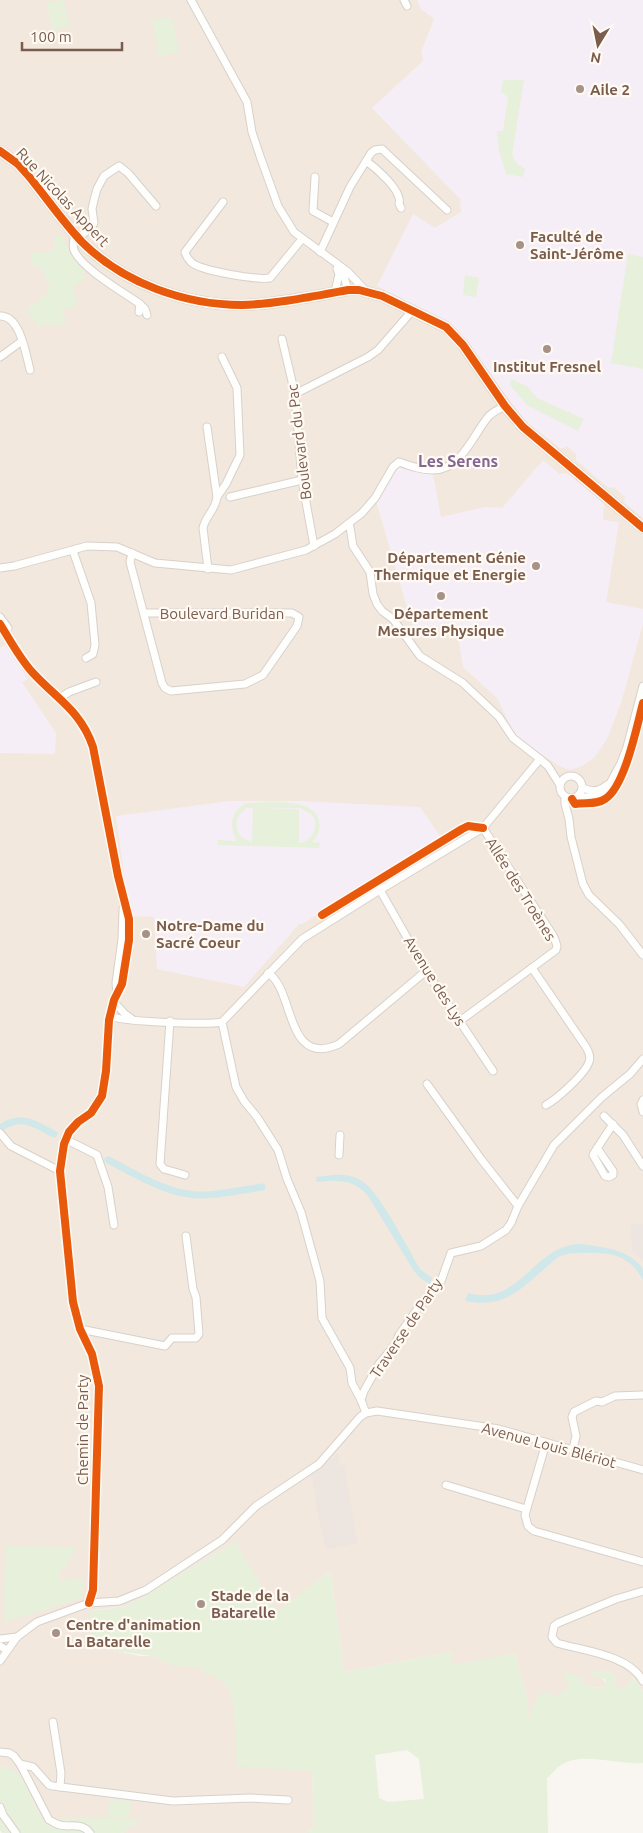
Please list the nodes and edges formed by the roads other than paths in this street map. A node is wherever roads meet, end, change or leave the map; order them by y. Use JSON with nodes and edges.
{"nodes":[{"id":1,"x":191,"y":0,"type":"edge"},
{"id":2,"x":0,"y":151,"type":"edge"},
{"id":3,"x":366,"y":161,"type":"junction"},
{"id":4,"x":315,"y":177,"type":"dead end"},
{"id":5,"x":223,"y":202,"type":"dead end"},
{"id":6,"x":156,"y":206,"type":"dead end"},
{"id":7,"x":401,"y":208,"type":"dead end"},
{"id":8,"x":447,"y":210,"type":"dead end"},
{"id":9,"x":332,"y":222,"type":"junction"},
{"id":10,"x":79,"y":239,"type":"junction"},
{"id":11,"x":302,"y":239,"type":"junction"},
{"id":12,"x":320,"y":252,"type":"junction"},
{"id":13,"x":78,"y":256,"type":"junction"},
{"id":14,"x":331,"y":260,"type":"junction"},
{"id":15,"x":348,"y":290,"type":"junction"},
{"id":16,"x":335,"y":292,"type":"junction"},
{"id":17,"x":366,"y":292,"type":"junction"},
{"id":18,"x":140,"y":304,"type":"junction"},
{"id":19,"x":412,"y":311,"type":"junction"},
{"id":20,"x":139,"y":312,"type":"dead end"},
{"id":21,"x":147,"y":315,"type":"dead end"},
{"id":22,"x":0,"y":316,"type":"edge"},
{"id":23,"x":282,"y":339,"type":"dead end"},
{"id":24,"x":22,"y":341,"type":"junction"},
{"id":25,"x":0,"y":357,"type":"edge"},
{"id":26,"x":222,"y":357,"type":"dead end"},
{"id":27,"x":30,"y":370,"type":"dead end"},
{"id":28,"x":295,"y":394,"type":"junction"},
{"id":29,"x":505,"y":406,"type":"junction"},
{"id":30,"x":207,"y":427,"type":"dead end"},
{"id":31,"x":302,"y":480,"type":"junction"},
{"id":32,"x":217,"y":497,"type":"junction"},
{"id":33,"x":230,"y":497,"type":"dead end"},
{"id":34,"x":347,"y":525,"type":"junction"},
{"id":35,"x":640,"y":525,"type":"edge"},
{"id":36,"x":314,"y":546,"type":"junction"},
{"id":37,"x":73,"y":551,"type":"junction"},
{"id":38,"x":132,"y":552,"type":"junction"},
{"id":39,"x":0,"y":568,"type":"edge"},
{"id":40,"x":208,"y":569,"type":"junction"},
{"id":41,"x":144,"y":614,"type":"junction"},
{"id":42,"x":0,"y":617,"type":"edge"},
{"id":43,"x":0,"y":624,"type":"edge"},
{"id":44,"x":86,"y":658,"type":"dead end"},
{"id":45,"x":38,"y":677,"type":"junction"},
{"id":46,"x":96,"y":682,"type":"dead end"},
{"id":47,"x":643,"y":686,"type":"edge"},
{"id":48,"x":60,"y":698,"type":"junction"},
{"id":49,"x":540,"y":759,"type":"junction"},
{"id":50,"x":548,"y":766,"type":"junction"},
{"id":51,"x":567,"y":777,"type":"junction"},
{"id":52,"x":611,"y":781,"type":"junction"},
{"id":53,"x":560,"y":784,"type":"junction"},
{"id":54,"x":582,"y":788,"type":"junction"},
{"id":55,"x":566,"y":797,"type":"junction"},
{"id":56,"x":578,"y":797,"type":"junction"},
{"id":57,"x":483,"y":828,"type":"junction"},
{"id":58,"x":380,"y":890,"type":"junction"},
{"id":59,"x":643,"y":955,"type":"edge"},
{"id":60,"x":532,"y":968,"type":"junction"},
{"id":61,"x":426,"y":971,"type":"junction"},
{"id":62,"x":268,"y":973,"type":"junction"},
{"id":63,"x":114,"y":1002,"type":"junction"},
{"id":64,"x":111,"y":1016,"type":"junction"},
{"id":65,"x":134,"y":1020,"type":"junction"},
{"id":66,"x":170,"y":1021,"type":"junction"},
{"id":67,"x":460,"y":1021,"type":"junction"},
{"id":68,"x":222,"y":1022,"type":"junction"},
{"id":69,"x":643,"y":1053,"type":"edge"},
{"id":70,"x":643,"y":1059,"type":"edge"},
{"id":71,"x":494,"y":1071,"type":"dead end"},
{"id":72,"x":621,"y":1080,"type":"junction"},
{"id":73,"x":427,"y":1084,"type":"dead end"},
{"id":74,"x":643,"y":1100,"type":"edge"},
{"id":75,"x":546,"y":1106,"type":"dead end"},
{"id":76,"x":643,"y":1112,"type":"edge"},
{"id":77,"x":604,"y":1116,"type":"dead end"},
{"id":78,"x":613,"y":1124,"type":"junction"},
{"id":79,"x":0,"y":1133,"type":"edge"},
{"id":80,"x":340,"y":1135,"type":"dead end"},
{"id":81,"x":66,"y":1138,"type":"junction"},
{"id":82,"x":598,"y":1148,"type":"dead end"},
{"id":83,"x":339,"y":1155,"type":"dead end"},
{"id":84,"x":643,"y":1166,"type":"edge"},
{"id":85,"x":60,"y":1170,"type":"junction"},
{"id":86,"x":185,"y":1175,"type":"dead end"},
{"id":87,"x":518,"y":1206,"type":"junction"},
{"id":88,"x":114,"y":1225,"type":"dead end"},
{"id":89,"x":186,"y":1236,"type":"dead end"},
{"id":90,"x":80,"y":1329,"type":"junction"},
{"id":91,"x":643,"y":1395,"type":"edge"},
{"id":92,"x":361,"y":1400,"type":"junction"},
{"id":93,"x":366,"y":1413,"type":"junction"},
{"id":94,"x":546,"y":1443,"type":"junction"},
{"id":95,"x":573,"y":1449,"type":"junction"},
{"id":96,"x":643,"y":1470,"type":"edge"},
{"id":97,"x":446,"y":1485,"type":"dead end"},
{"id":98,"x":526,"y":1509,"type":"junction"},
{"id":99,"x":643,"y":1562,"type":"edge"},
{"id":100,"x":643,"y":1591,"type":"edge"},
{"id":101,"x":89,"y":1603,"type":"junction"},
{"id":102,"x":16,"y":1637,"type":"junction"},
{"id":103,"x":0,"y":1639,"type":"edge"},
{"id":104,"x":0,"y":1646,"type":"edge"},
{"id":105,"x":7,"y":1650,"type":"junction"},
{"id":106,"x":0,"y":1661,"type":"edge"},
{"id":107,"x":643,"y":1681,"type":"edge"},
{"id":108,"x":53,"y":1722,"type":"dead end"},
{"id":109,"x":0,"y":1752,"type":"edge"},
{"id":110,"x":20,"y":1764,"type":"junction"},
{"id":111,"x":60,"y":1787,"type":"junction"},
{"id":112,"x":288,"y":1800,"type":"dead end"},
{"id":113,"x":0,"y":1807,"type":"edge"},
{"id":114,"x":16,"y":1833,"type":"edge"},
{"id":115,"x":90,"y":1833,"type":"edge"}],
"edges":[{"from":1,"to":11,"type":"street"},
{"from":2,"to":10,"type":"street","name":"Rue Nicolas Appert"},
{"from":3,"to":7,"type":"street"},
{"from":3,"to":8,"type":"street"},
{"from":3,"to":9,"type":"street"},
{"from":4,"to":9,"type":"street"},
{"from":5,"to":11,"type":"street"},
{"from":6,"to":10,"type":"street"},
{"from":9,"to":12,"type":"street"},
{"from":10,"to":13,"type":"street"},
{"from":10,"to":13,"type":"street"},
{"from":10,"to":16,"type":"street","name":"Rue Nicolas Appert"},
{"from":11,"to":12,"type":"street"},
{"from":12,"to":14,"type":"street"},
{"from":13,"to":18,"type":"street"},
{"from":14,"to":15,"type":"street"},
{"from":14,"to":16,"type":"street"},
{"from":14,"to":17,"type":"street"},
{"from":15,"to":16,"type":"street","name":"Rue Nicolas Appert"},
{"from":15,"to":17,"type":"street","name":"Rue Nicolas Appert"},
{"from":17,"to":19,"type":"street","name":"Rue Nicolas Appert"},
{"from":18,"to":20,"type":"street"},
{"from":18,"to":21,"type":"street"},
{"from":19,"to":28,"type":"street"},
{"from":19,"to":29,"type":"street","name":"Rue Nicolas Appert"},
{"from":22,"to":24,"type":"street"},
{"from":23,"to":28,"type":"street","name":"Boulevard du Pac"},
{"from":24,"to":25,"type":"street"},
{"from":24,"to":27,"type":"street"},
{"from":26,"to":32,"type":"street"},
{"from":28,"to":31,"type":"street","name":"Boulevard du Pac"},
{"from":29,"to":34,"type":"street"},
{"from":29,"to":35,"type":"street","name":"Rue Nicolas Appert"},
{"from":30,"to":32,"type":"street"},
{"from":31,"to":33,"type":"street"},
{"from":31,"to":36,"type":"street","name":"Boulevard du Pac"},
{"from":32,"to":40,"type":"street"},
{"from":34,"to":36,"type":"street"},
{"from":34,"to":49,"type":"street"},
{"from":36,"to":40,"type":"street"},
{"from":37,"to":38,"type":"street"},
{"from":37,"to":39,"type":"street"},
{"from":37,"to":44,"type":"street"},
{"from":38,"to":40,"type":"street"},
{"from":38,"to":41,"type":"street"},
{"from":41,"to":41,"type":"street","name":"Boulevard Buridan"},
{"from":42,"to":45,"type":"street"},
{"from":43,"to":45,"type":"street"},
{"from":45,"to":48,"type":"street"},
{"from":46,"to":48,"type":"street"},
{"from":47,"to":52,"type":"street"},
{"from":48,"to":63,"type":"street"},
{"from":49,"to":50,"type":"street"},
{"from":49,"to":57,"type":"street"},
{"from":50,"to":51,"type":"street"},
{"from":50,"to":53,"type":"street"},
{"from":51,"to":53,"type":"street"},
{"from":51,"to":54,"type":"street"},
{"from":52,"to":54,"type":"street"},
{"from":52,"to":56,"type":"street"},
{"from":53,"to":55,"type":"street"},
{"from":54,"to":56,"type":"street"},
{"from":55,"to":56,"type":"street"},
{"from":55,"to":59,"type":"street"},
{"from":57,"to":58,"type":"street"},
{"from":57,"to":60,"type":"street","name":"Allée des Troènes"},
{"from":58,"to":61,"type":"street","name":"Avenue des Lys"},
{"from":58,"to":62,"type":"street"},
{"from":60,"to":67,"type":"street"},
{"from":60,"to":75,"type":"street"},
{"from":61,"to":62,"type":"street"},
{"from":61,"to":67,"type":"street","name":"Avenue des Lys"},
{"from":62,"to":68,"type":"street"},
{"from":63,"to":64,"type":"street"},
{"from":63,"to":65,"type":"street"},
{"from":64,"to":65,"type":"street"},
{"from":64,"to":81,"type":"street"},
{"from":65,"to":66,"type":"street"},
{"from":66,"to":68,"type":"street"},
{"from":66,"to":86,"type":"street"},
{"from":67,"to":71,"type":"street","name":"Avenue des Lys"},
{"from":68,"to":92,"type":"street"},
{"from":69,"to":72,"type":"street","name":"Traverse de Party"},
{"from":70,"to":72,"type":"street","name":"Traverse de Party"},
{"from":72,"to":87,"type":"street","name":"Traverse de Party"},
{"from":73,"to":87,"type":"street"},
{"from":74,"to":76,"type":"street"},
{"from":77,"to":78,"type":"street"},
{"from":78,"to":82,"type":"street"},
{"from":78,"to":84,"type":"street"},
{"from":79,"to":85,"type":"street"},
{"from":80,"to":83,"type":"street"},
{"from":81,"to":85,"type":"street","name":"Chemin de Party"},
{"from":81,"to":88,"type":"street"},
{"from":85,"to":90,"type":"street","name":"Chemin de Party"},
{"from":87,"to":92,"type":"street","name":"Traverse de Party"},
{"from":89,"to":90,"type":"street"},
{"from":90,"to":101,"type":"street","name":"Chemin de Party"},
{"from":91,"to":95,"type":"street"},
{"from":92,"to":93,"type":"street"},
{"from":93,"to":94,"type":"street","name":"Avenue Louis Blériot"},
{"from":93,"to":101,"type":"street"},
{"from":94,"to":95,"type":"street","name":"Avenue Louis Blériot"},
{"from":94,"to":98,"type":"street"},
{"from":95,"to":96,"type":"street","name":"Avenue Louis Blériot"},
{"from":97,"to":98,"type":"street"},
{"from":98,"to":99,"type":"street"},
{"from":100,"to":107,"type":"street"},
{"from":101,"to":102,"type":"street"},
{"from":102,"to":103,"type":"street"},
{"from":102,"to":105,"type":"street"},
{"from":104,"to":105,"type":"street"},
{"from":105,"to":106,"type":"street"},
{"from":108,"to":111,"type":"street"},
{"from":109,"to":110,"type":"street"},
{"from":110,"to":111,"type":"street"},
{"from":110,"to":115,"type":"street"},
{"from":111,"to":112,"type":"street"},
{"from":113,"to":114,"type":"street"}]}
